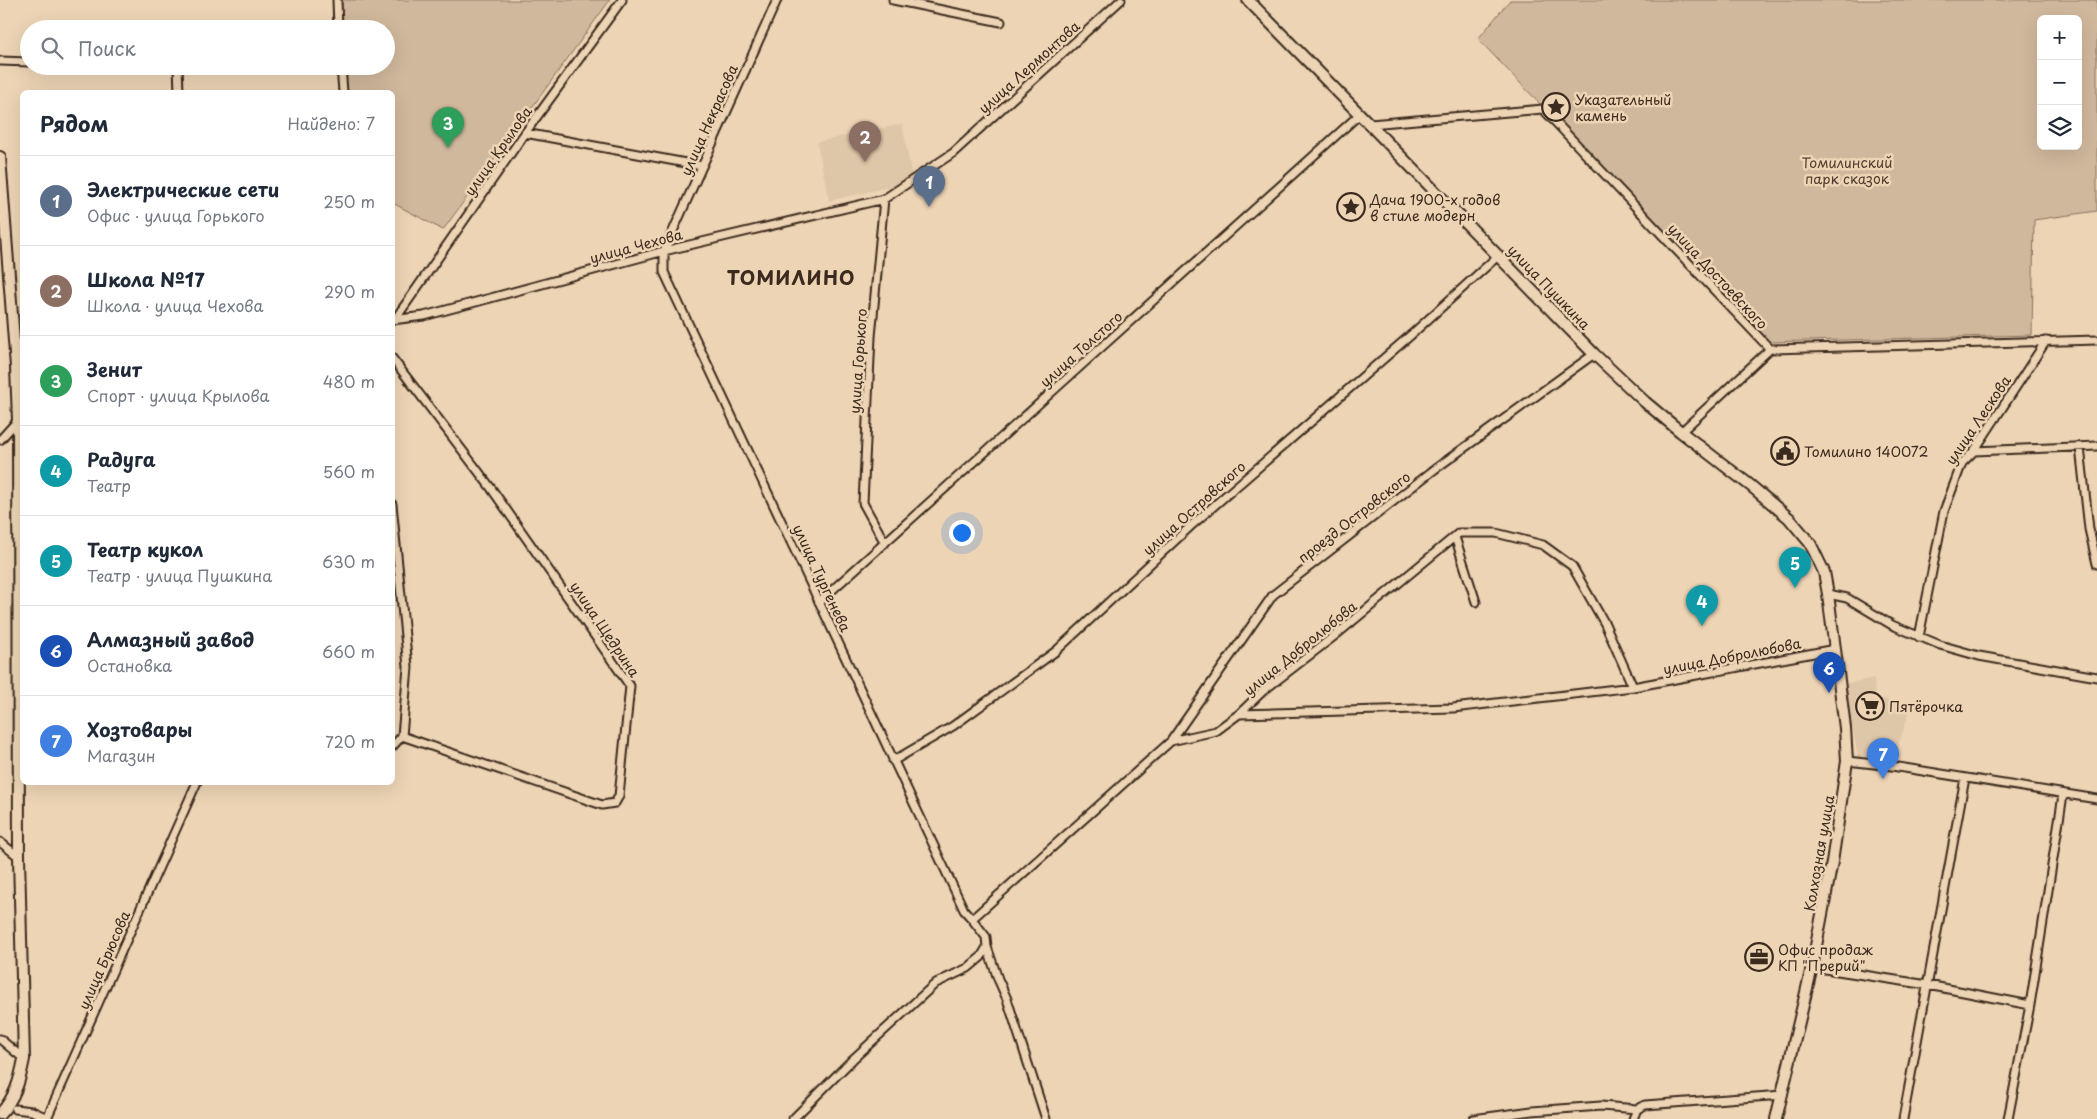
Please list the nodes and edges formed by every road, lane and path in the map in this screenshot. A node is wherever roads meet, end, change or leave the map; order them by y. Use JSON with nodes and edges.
{"nodes":[{"id":1,"x":337,"y":0,"type":"edge"},
{"id":2,"x":622,"y":0,"type":"edge"},
{"id":3,"x":777,"y":0,"type":"edge"},
{"id":4,"x":893,"y":0,"type":"edge"},
{"id":5,"x":1121,"y":0,"type":"edge"},
{"id":6,"x":1248,"y":0,"type":"edge"},
{"id":7,"x":338,"y":20,"type":"edge"},
{"id":8,"x":1001,"y":22,"type":"dead end"},
{"id":9,"x":0,"y":61,"type":"edge"},
{"id":10,"x":20,"y":62,"type":"edge"},
{"id":11,"x":178,"y":75,"type":"edge"},
{"id":12,"x":342,"y":75,"type":"edge"},
{"id":13,"x":179,"y":90,"type":"edge"},
{"id":14,"x":343,"y":90,"type":"edge"},
{"id":15,"x":1360,"y":114,"type":"junction"},
{"id":16,"x":1370,"y":124,"type":"junction"},
{"id":17,"x":525,"y":133,"type":"junction"},
{"id":18,"x":0,"y":157,"type":"edge"},
{"id":19,"x":702,"y":166,"type":"junction"},
{"id":20,"x":884,"y":199,"type":"junction"},
{"id":21,"x":664,"y":251,"type":"junction"},
{"id":22,"x":1499,"y":255,"type":"junction"},
{"id":23,"x":395,"y":318,"type":"edge"},
{"id":24,"x":395,"y":319,"type":"edge"},
{"id":25,"x":2097,"y":340,"type":"edge"},
{"id":26,"x":2046,"y":341,"type":"junction"},
{"id":27,"x":1770,"y":349,"type":"junction"},
{"id":28,"x":1594,"y":354,"type":"junction"},
{"id":29,"x":395,"y":362,"type":"edge"},
{"id":30,"x":19,"y":367,"type":"edge"},
{"id":31,"x":18,"y":420,"type":"junction"},
{"id":32,"x":1681,"y":432,"type":"junction"},
{"id":33,"x":0,"y":440,"type":"edge"},
{"id":34,"x":2097,"y":446,"type":"edge"},
{"id":35,"x":2080,"y":447,"type":"junction"},
{"id":36,"x":1974,"y":451,"type":"junction"},
{"id":37,"x":395,"y":535,"type":"edge"},
{"id":38,"x":1455,"y":536,"type":"junction"},
{"id":39,"x":885,"y":543,"type":"junction"},
{"id":40,"x":2097,"y":564,"type":"edge"},
{"id":41,"x":1828,"y":591,"type":"junction"},
{"id":42,"x":819,"y":602,"type":"junction"},
{"id":43,"x":1476,"y":602,"type":"dead end"},
{"id":44,"x":1919,"y":637,"type":"junction"},
{"id":45,"x":1835,"y":649,"type":"junction"},
{"id":46,"x":2097,"y":677,"type":"edge"},
{"id":47,"x":1634,"y":688,"type":"junction"},
{"id":48,"x":1239,"y":714,"type":"junction"},
{"id":49,"x":402,"y":736,"type":"junction"},
{"id":50,"x":1171,"y":741,"type":"junction"},
{"id":51,"x":395,"y":744,"type":"edge"},
{"id":52,"x":893,"y":761,"type":"junction"},
{"id":53,"x":1847,"y":761,"type":"junction"},
{"id":54,"x":1965,"y":778,"type":"junction"},
{"id":55,"x":196,"y":785,"type":"edge"},
{"id":56,"x":2064,"y":795,"type":"junction"},
{"id":57,"x":2097,"y":799,"type":"edge"},
{"id":58,"x":0,"y":842,"type":"edge"},
{"id":59,"x":19,"y":856,"type":"junction"},
{"id":60,"x":969,"y":916,"type":"junction"},
{"id":61,"x":987,"y":947,"type":"junction"},
{"id":62,"x":1812,"y":966,"type":"junction"},
{"id":63,"x":1928,"y":985,"type":"junction"},
{"id":64,"x":2030,"y":1005,"type":"junction"},
{"id":65,"x":0,"y":1039,"type":"edge"},
{"id":66,"x":24,"y":1059,"type":"junction"},
{"id":67,"x":1783,"y":1095,"type":"junction"},
{"id":68,"x":12,"y":1107,"type":"junction"},
{"id":69,"x":1637,"y":1109,"type":"junction"},
{"id":70,"x":0,"y":1114,"type":"edge"},
{"id":71,"x":0,"y":1118,"type":"edge"},
{"id":72,"x":793,"y":1119,"type":"edge"},
{"id":73,"x":1046,"y":1119,"type":"edge"},
{"id":74,"x":1473,"y":1119,"type":"edge"},
{"id":75,"x":1633,"y":1119,"type":"edge"},
{"id":76,"x":1776,"y":1119,"type":"edge"},
{"id":77,"x":1904,"y":1119,"type":"edge"},
{"id":78,"x":2008,"y":1119,"type":"edge"}],
"edges":[{"from":1,"to":7,"type":"street"},
{"from":2,"to":17,"type":"street","name":"улица Крылова"},
{"from":3,"to":19,"type":"street","name":"улица Некрасова"},
{"from":4,"to":8,"type":"street"},
{"from":5,"to":20,"type":"street","name":"улица Лермонтова"},
{"from":6,"to":15,"type":"main road","name":"улица Пушкина"},
{"from":9,"to":10,"type":"street"},
{"from":11,"to":13,"type":"street"},
{"from":12,"to":14,"type":"street"},
{"from":15,"to":16,"type":"main road","name":"улица Пушкина"},
{"from":15,"to":39,"type":"street","name":"улица Толстого"},
{"from":16,"to":22,"type":"main road","name":"улица Пушкина"},
{"from":16,"to":27,"type":"street","name":"улица Достоевского"},
{"from":17,"to":19,"type":"street"},
{"from":17,"to":23,"type":"street","name":"улица Крылова"},
{"from":18,"to":30,"type":"main road"},
{"from":19,"to":21,"type":"street","name":"улица Некрасова"},
{"from":20,"to":21,"type":"street","name":"улица Чехова"},
{"from":20,"to":39,"type":"street","name":"улица Горького"},
{"from":21,"to":24,"type":"street","name":"улица Чехова"},
{"from":21,"to":42,"type":"street","name":"улица Тургенева"},
{"from":22,"to":28,"type":"main road","name":"улица Пушкина"},
{"from":22,"to":52,"type":"street","name":"улица Островского"},
{"from":25,"to":26,"type":"street","name":"улица Достоевского"},
{"from":26,"to":27,"type":"street","name":"улица Достоевского"},
{"from":26,"to":36,"type":"street","name":"улица Лескова"},
{"from":27,"to":32,"type":"street"},
{"from":28,"to":32,"type":"main road","name":"улица Пушкина"},
{"from":28,"to":50,"type":"street","name":"проезд Островского"},
{"from":29,"to":49,"type":"street","name":"улица Щедрина"},
{"from":30,"to":31,"type":"main road"},
{"from":31,"to":33,"type":"street"},
{"from":31,"to":59,"type":"main road"},
{"from":32,"to":41,"type":"main road","name":"улица Пушкина"},
{"from":34,"to":35,"type":"street"},
{"from":35,"to":36,"type":"street"},
{"from":35,"to":40,"type":"street"},
{"from":36,"to":44,"type":"street","name":"улица Лескова"},
{"from":37,"to":49,"type":"street"},
{"from":38,"to":43,"type":"street"},
{"from":38,"to":47,"type":"street"},
{"from":38,"to":48,"type":"street","name":"улица Добролюбова"},
{"from":39,"to":42,"type":"street","name":"улица Толстого"},
{"from":41,"to":44,"type":"street"},
{"from":41,"to":45,"type":"main road","name":"Колхозная улица"},
{"from":42,"to":52,"type":"street","name":"улица Тургенева"},
{"from":44,"to":46,"type":"street"},
{"from":45,"to":47,"type":"street","name":"улица Добролюбова"},
{"from":45,"to":53,"type":"main road","name":"Колхозная улица"},
{"from":47,"to":48,"type":"street","name":"улица Добролюбова"},
{"from":48,"to":50,"type":"street"},
{"from":49,"to":51,"type":"street"},
{"from":50,"to":60,"type":"street","name":"проезд Островского"},
{"from":52,"to":60,"type":"street","name":"улица Тургенева"},
{"from":53,"to":54,"type":"street"},
{"from":53,"to":62,"type":"main road","name":"Колхозная улица"},
{"from":54,"to":56,"type":"street"},
{"from":54,"to":63,"type":"street"},
{"from":55,"to":68,"type":"street","name":"улица Брюсова"},
{"from":56,"to":57,"type":"street"},
{"from":56,"to":64,"type":"street"},
{"from":58,"to":59,"type":"street"},
{"from":59,"to":66,"type":"main road"},
{"from":60,"to":61,"type":"street","name":"улица Тургенева"},
{"from":61,"to":72,"type":"street"},
{"from":61,"to":73,"type":"street","name":"улица Тургенева"},
{"from":62,"to":63,"type":"street"},
{"from":62,"to":67,"type":"main road","name":"Колхозная улица"},
{"from":63,"to":64,"type":"street"},
{"from":63,"to":77,"type":"street"},
{"from":64,"to":78,"type":"street"},
{"from":65,"to":66,"type":"street"},
{"from":66,"to":68,"type":"main road"},
{"from":67,"to":69,"type":"street"},
{"from":67,"to":76,"type":"main road","name":"Колхозная улица"},
{"from":68,"to":70,"type":"main road"},
{"from":68,"to":71,"type":"street"},
{"from":69,"to":74,"type":"street"},
{"from":69,"to":75,"type":"street"}]}
